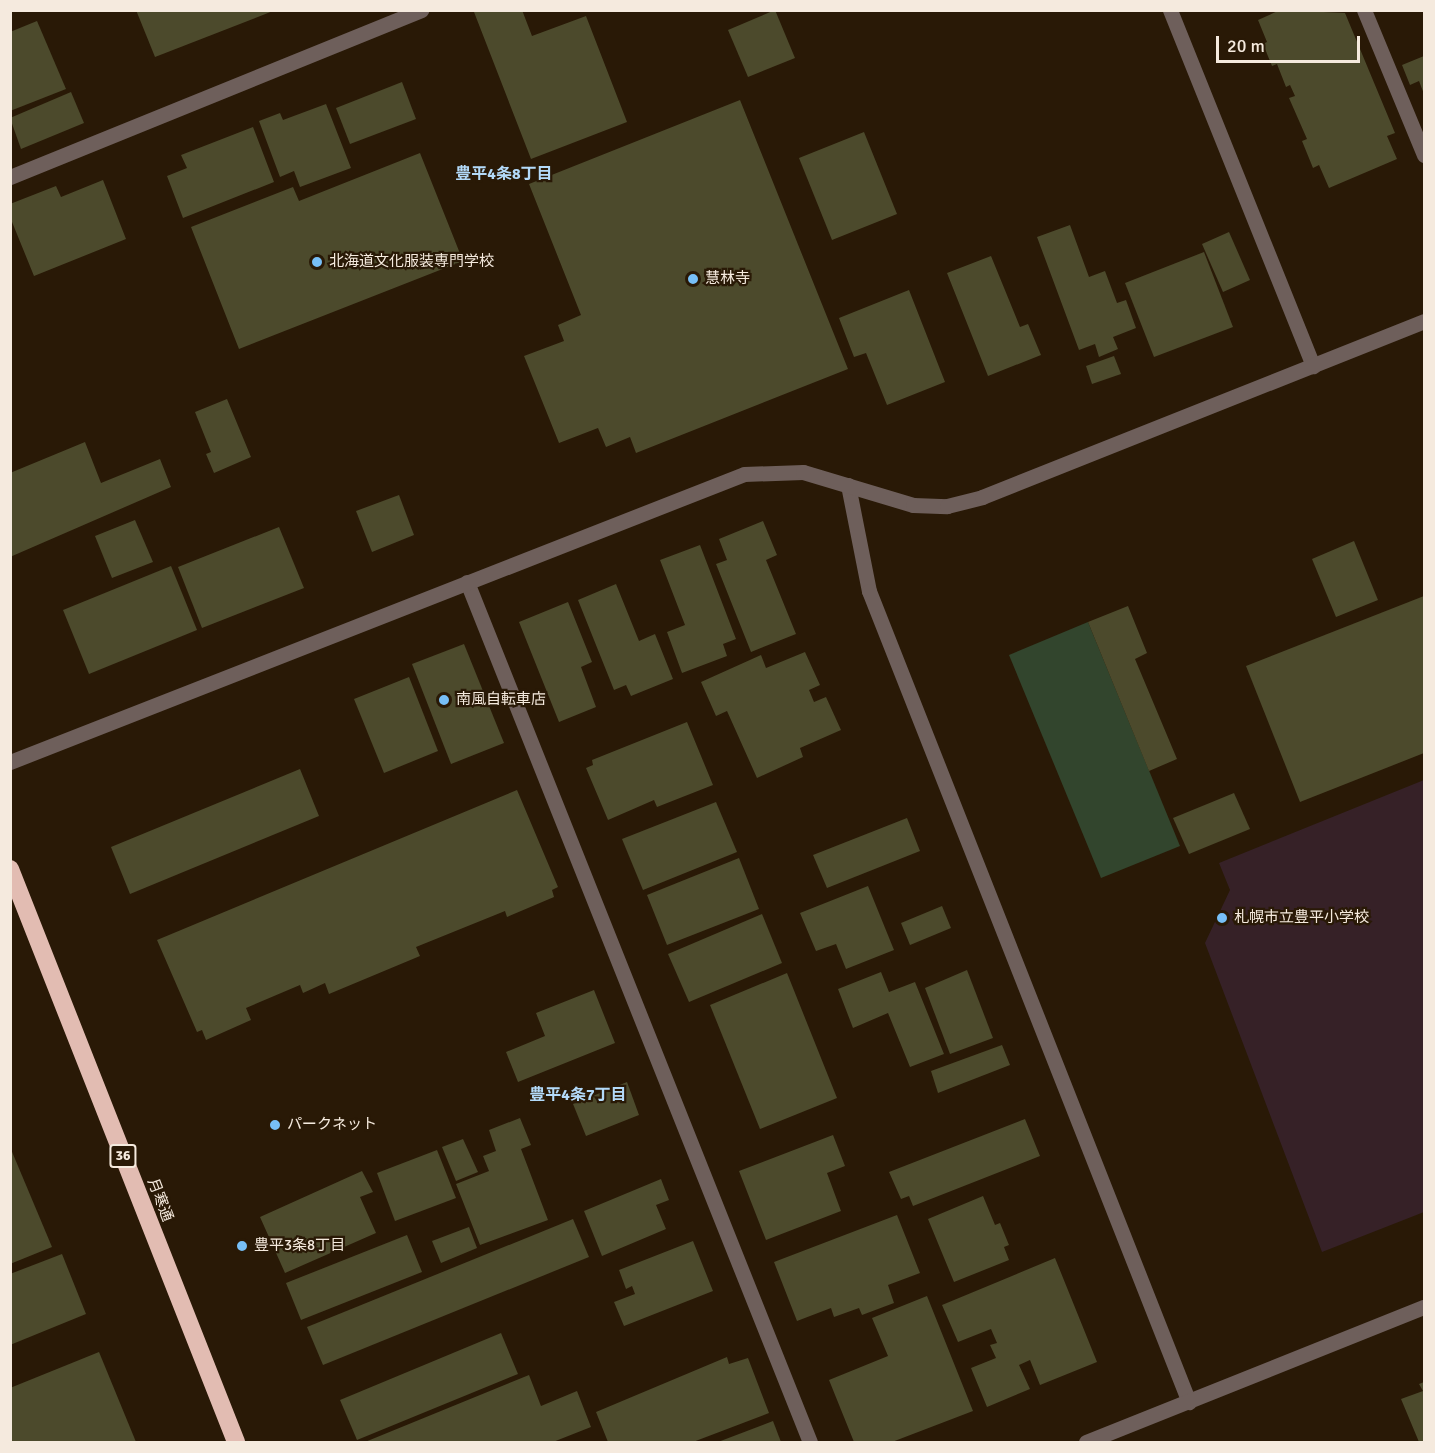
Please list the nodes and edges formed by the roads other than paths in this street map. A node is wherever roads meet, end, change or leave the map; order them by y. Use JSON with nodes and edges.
{"nodes":[{"id":1,"x":421,"y":10,"type":"edge"},
{"id":2,"x":1170,"y":10,"type":"edge"},
{"id":3,"x":1364,"y":10,"type":"edge"},
{"id":4,"x":1425,"y":155,"type":"edge"},
{"id":5,"x":10,"y":177,"type":"edge"},
{"id":6,"x":1425,"y":321,"type":"edge"},
{"id":7,"x":1313,"y":366,"type":"junction"},
{"id":8,"x":848,"y":485,"type":"junction"},
{"id":9,"x":467,"y":582,"type":"junction"},
{"id":10,"x":10,"y":762,"type":"edge"},
{"id":11,"x":10,"y":869,"type":"edge"},
{"id":12,"x":1425,"y":1307,"type":"edge"},
{"id":13,"x":1189,"y":1402,"type":"junction"},
{"id":14,"x":236,"y":1443,"type":"edge"},
{"id":15,"x":810,"y":1443,"type":"edge"},
{"id":16,"x":1086,"y":1443,"type":"edge"}],
"edges":[{"from":1,"to":5,"type":"street"},
{"from":2,"to":7,"type":"street"},
{"from":3,"to":4,"type":"street"},
{"from":6,"to":7,"type":"street"},
{"from":7,"to":8,"type":"street"},
{"from":8,"to":9,"type":"street"},
{"from":8,"to":13,"type":"street"},
{"from":9,"to":10,"type":"street"},
{"from":9,"to":15,"type":"street"},
{"from":11,"to":14,"type":"highway","name":"月寒通","number":"36"},
{"from":12,"to":13,"type":"street"},
{"from":13,"to":16,"type":"street"}]}
